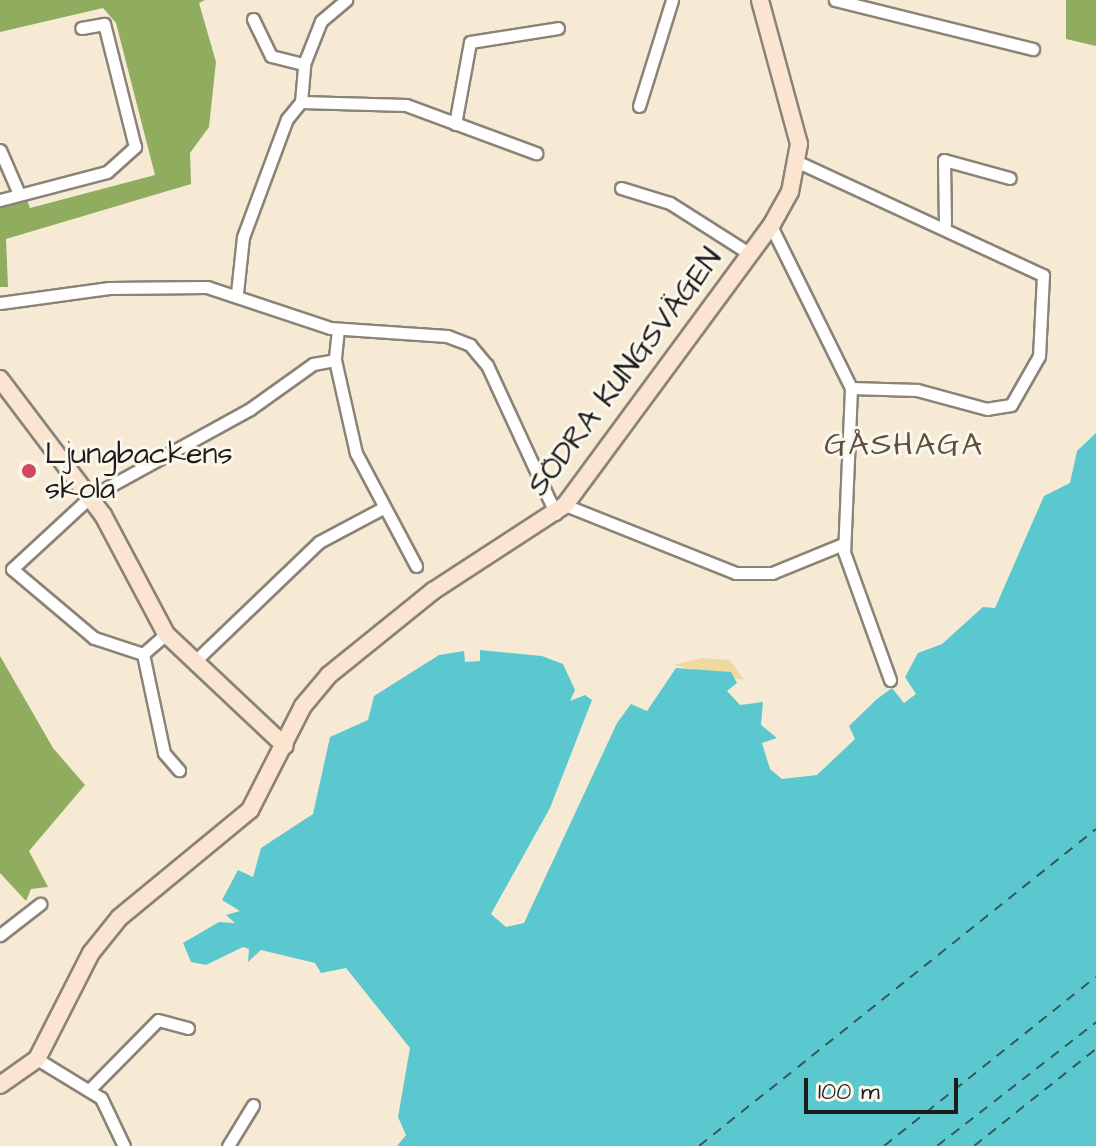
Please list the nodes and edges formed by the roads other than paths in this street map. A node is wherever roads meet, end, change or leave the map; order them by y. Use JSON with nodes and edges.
{"nodes":[{"id":1,"x":346,"y":0,"type":"edge"},
{"id":2,"x":672,"y":0,"type":"edge"},
{"id":3,"x":760,"y":0,"type":"edge"},
{"id":4,"x":835,"y":0,"type":"edge"},
{"id":5,"x":253,"y":19,"type":"dead end"},
{"id":6,"x":81,"y":28,"type":"dead end"},
{"id":7,"x":558,"y":28,"type":"dead end"},
{"id":8,"x":1033,"y":49,"type":"dead end"},
{"id":9,"x":304,"y":64,"type":"junction"},
{"id":10,"x":301,"y":102,"type":"junction"},
{"id":11,"x":639,"y":106,"type":"dead end"},
{"id":12,"x":455,"y":124,"type":"junction"},
{"id":13,"x":0,"y":150,"type":"edge"},
{"id":14,"x":536,"y":153,"type":"dead end"},
{"id":15,"x":798,"y":162,"type":"junction"},
{"id":16,"x":1010,"y":178,"type":"dead end"},
{"id":17,"x":621,"y":188,"type":"dead end"},
{"id":18,"x":19,"y":194,"type":"junction"},
{"id":19,"x":0,"y":200,"type":"edge"},
{"id":20,"x":945,"y":224,"type":"junction"},
{"id":21,"x":771,"y":226,"type":"junction"},
{"id":22,"x":750,"y":254,"type":"junction"},
{"id":23,"x":237,"y":293,"type":"junction"},
{"id":24,"x":0,"y":303,"type":"edge"},
{"id":25,"x":338,"y":329,"type":"junction"},
{"id":26,"x":335,"y":360,"type":"junction"},
{"id":27,"x":0,"y":379,"type":"edge"},
{"id":28,"x":851,"y":388,"type":"junction"},
{"id":29,"x":90,"y":497,"type":"junction"},
{"id":30,"x":383,"y":508,"type":"junction"},
{"id":31,"x":560,"y":510,"type":"junction"},
{"id":32,"x":843,"y":544,"type":"junction"},
{"id":33,"x":416,"y":566,"type":"dead end"},
{"id":34,"x":166,"y":634,"type":"junction"},
{"id":35,"x":143,"y":654,"type":"junction"},
{"id":36,"x":194,"y":662,"type":"junction"},
{"id":37,"x":890,"y":680,"type":"dead end"},
{"id":38,"x":285,"y":746,"type":"junction"},
{"id":39,"x":179,"y":770,"type":"dead end"},
{"id":40,"x":40,"y":904,"type":"dead end"},
{"id":41,"x":0,"y":935,"type":"edge"},
{"id":42,"x":188,"y":1028,"type":"dead end"},
{"id":43,"x":37,"y":1059,"type":"junction"},
{"id":44,"x":0,"y":1085,"type":"edge"},
{"id":45,"x":91,"y":1088,"type":"junction"},
{"id":46,"x":253,"y":1105,"type":"dead end"},
{"id":47,"x":124,"y":1146,"type":"edge"},
{"id":48,"x":228,"y":1146,"type":"edge"}],
"edges":[{"from":1,"to":9,"type":"street"},
{"from":2,"to":11,"type":"street"},
{"from":3,"to":15,"type":"street","name":"SÖDRA KUNGSVÄGEN"},
{"from":4,"to":8,"type":"street"},
{"from":5,"to":9,"type":"street"},
{"from":6,"to":18,"type":"street"},
{"from":7,"to":12,"type":"street"},
{"from":9,"to":10,"type":"street"},
{"from":10,"to":12,"type":"street"},
{"from":10,"to":23,"type":"street"},
{"from":12,"to":14,"type":"street"},
{"from":13,"to":18,"type":"street"},
{"from":15,"to":20,"type":"street"},
{"from":15,"to":21,"type":"street","name":"SÖDRA KUNGSVÄGEN"},
{"from":16,"to":20,"type":"street"},
{"from":17,"to":22,"type":"street"},
{"from":18,"to":19,"type":"street"},
{"from":20,"to":28,"type":"street"},
{"from":21,"to":22,"type":"street","name":"SÖDRA KUNGSVÄGEN"},
{"from":21,"to":28,"type":"street"},
{"from":22,"to":31,"type":"street","name":"SÖDRA KUNGSVÄGEN"},
{"from":23,"to":24,"type":"street"},
{"from":23,"to":25,"type":"street"},
{"from":25,"to":26,"type":"street"},
{"from":25,"to":31,"type":"street"},
{"from":26,"to":29,"type":"street"},
{"from":26,"to":30,"type":"street"},
{"from":27,"to":29,"type":"street"},
{"from":28,"to":32,"type":"street"},
{"from":29,"to":34,"type":"street"},
{"from":29,"to":35,"type":"street"},
{"from":30,"to":33,"type":"street"},
{"from":30,"to":36,"type":"street"},
{"from":31,"to":32,"type":"street"},
{"from":31,"to":38,"type":"street","name":"SÖDRA KUNGSVÄGEN"},
{"from":32,"to":37,"type":"street"},
{"from":34,"to":35,"type":"street"},
{"from":34,"to":36,"type":"street"},
{"from":35,"to":39,"type":"street"},
{"from":36,"to":38,"type":"street"},
{"from":38,"to":43,"type":"street","name":"SÖDRA KUNGSVÄGEN"},
{"from":40,"to":41,"type":"street"},
{"from":42,"to":45,"type":"street"},
{"from":43,"to":44,"type":"street","name":"SÖDRA KUNGSVÄGEN"},
{"from":43,"to":45,"type":"street"},
{"from":45,"to":47,"type":"street"},
{"from":46,"to":48,"type":"street"}]}
